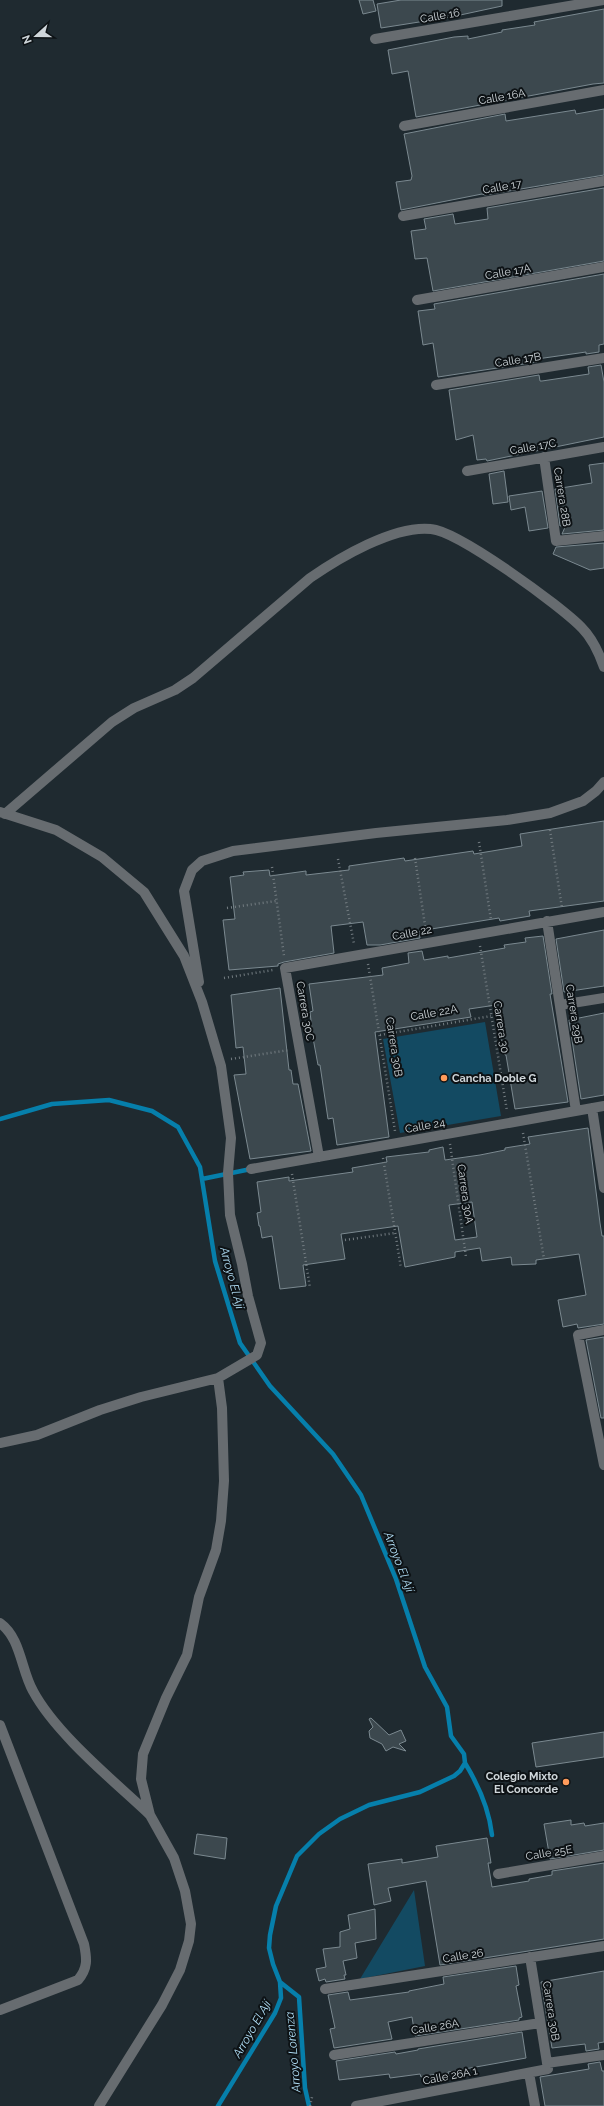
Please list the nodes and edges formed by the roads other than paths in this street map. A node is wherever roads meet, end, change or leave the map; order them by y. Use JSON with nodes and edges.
{"nodes":[{"id":1,"x":604,"y":0,"type":"edge"},
{"id":2,"x":563,"y":3,"type":"edge"},
{"id":3,"x":375,"y":39,"type":"dead end"},
{"id":4,"x":604,"y":90,"type":"edge"},
{"id":5,"x":404,"y":126,"type":"dead end"},
{"id":6,"x":604,"y":181,"type":"edge"},
{"id":7,"x":403,"y":216,"type":"dead end"},
{"id":8,"x":604,"y":267,"type":"edge"},
{"id":9,"x":416,"y":300,"type":"dead end"},
{"id":10,"x":604,"y":358,"type":"edge"},
{"id":11,"x":436,"y":385,"type":"dead end"},
{"id":12,"x":604,"y":447,"type":"edge"},
{"id":13,"x":544,"y":457,"type":"junction"},
{"id":14,"x":467,"y":471,"type":"dead end"},
{"id":15,"x":604,"y":536,"type":"edge"},
{"id":16,"x":604,"y":667,"type":"edge"},
{"id":17,"x":604,"y":782,"type":"edge"},
{"id":18,"x":2,"y":813,"type":"edge"},
{"id":19,"x":604,"y":912,"type":"edge"},
{"id":20,"x":547,"y":921,"type":"junction"},
{"id":21,"x":286,"y":968,"type":"joint"},
{"id":22,"x":604,"y":998,"type":"edge"},
{"id":23,"x":202,"y":1002,"type":"junction"},
{"id":24,"x":560,"y":1005,"type":"junction"},
{"id":25,"x":604,"y":1106,"type":"edge"},
{"id":26,"x":592,"y":1108,"type":"junction"},
{"id":27,"x":576,"y":1111,"type":"junction"},
{"id":28,"x":319,"y":1157,"type":"junction"},
{"id":29,"x":251,"y":1169,"type":"dead end"},
{"id":30,"x":604,"y":1188,"type":"edge"},
{"id":31,"x":604,"y":1330,"type":"edge"},
{"id":32,"x":218,"y":1378,"type":"junction"},
{"id":33,"x":599,"y":1418,"type":"edge"},
{"id":34,"x":0,"y":1443,"type":"edge"},
{"id":35,"x":604,"y":1465,"type":"edge"},
{"id":36,"x":0,"y":1623,"type":"edge"},
{"id":37,"x":0,"y":1725,"type":"edge"},
{"id":38,"x":150,"y":1815,"type":"junction"},
{"id":39,"x":604,"y":1856,"type":"edge"},
{"id":40,"x":498,"y":1874,"type":"dead end"},
{"id":41,"x":604,"y":1946,"type":"edge"},
{"id":42,"x":530,"y":1958,"type":"junction"},
{"id":43,"x":325,"y":1989,"type":"dead end"},
{"id":44,"x":0,"y":2010,"type":"edge"},
{"id":45,"x":540,"y":2023,"type":"junction"},
{"id":46,"x":334,"y":2055,"type":"dead end"},
{"id":47,"x":604,"y":2055,"type":"edge"},
{"id":48,"x":548,"y":2066,"type":"junction"},
{"id":49,"x":530,"y":2073,"type":"junction"},
{"id":50,"x":99,"y":2106,"type":"edge"},
{"id":51,"x":356,"y":2106,"type":"edge"},
{"id":52,"x":535,"y":2106,"type":"edge"}],
"edges":[{"from":1,"to":2,"type":"street","name":"Calle 16"},
{"from":2,"to":3,"type":"street","name":"Calle 16"},
{"from":4,"to":5,"type":"street","name":"Calle 16A"},
{"from":6,"to":7,"type":"street","name":"Calle 17"},
{"from":8,"to":9,"type":"street","name":"Calle 17A"},
{"from":10,"to":11,"type":"street","name":"Calle 17B"},
{"from":12,"to":13,"type":"street","name":"Calle 17C"},
{"from":13,"to":14,"type":"street","name":"Calle 17C"},
{"from":13,"to":15,"type":"street","name":"Carrera 28B"},
{"from":16,"to":18,"type":"street"},
{"from":17,"to":23,"type":"street"},
{"from":18,"to":23,"type":"street"},
{"from":19,"to":20,"type":"street","name":"Calle 22"},
{"from":20,"to":21,"type":"street","name":"Calle 22"},
{"from":20,"to":24,"type":"street","name":"Carrera 29B"},
{"from":21,"to":28,"type":"street","name":"Carrera 30C"},
{"from":22,"to":24,"type":"street"},
{"from":23,"to":32,"type":"street"},
{"from":24,"to":27,"type":"street","name":"Carrera 29B"},
{"from":25,"to":26,"type":"street","name":"Calle 24"},
{"from":26,"to":27,"type":"street","name":"Calle 24"},
{"from":26,"to":30,"type":"street"},
{"from":27,"to":28,"type":"street","name":"Calle 24"},
{"from":28,"to":29,"type":"street","name":"Calle 24"},
{"from":31,"to":33,"type":"street"},
{"from":32,"to":34,"type":"street"},
{"from":32,"to":38,"type":"street"},
{"from":33,"to":35,"type":"street"},
{"from":36,"to":38,"type":"street"},
{"from":37,"to":44,"type":"street"},
{"from":38,"to":50,"type":"street"},
{"from":39,"to":40,"type":"street","name":"Calle 25E"},
{"from":41,"to":42,"type":"street","name":"Calle 26"},
{"from":42,"to":43,"type":"street","name":"Calle 26"},
{"from":42,"to":45,"type":"street","name":"Carrera 30B"},
{"from":45,"to":46,"type":"street","name":"Calle 26A"},
{"from":45,"to":48,"type":"street","name":"Carrera 30B"},
{"from":47,"to":48,"type":"street"},
{"from":48,"to":49,"type":"street","name":"Calle 26A 1"},
{"from":49,"to":51,"type":"street","name":"Calle 26A 1"},
{"from":49,"to":52,"type":"street"}]}
